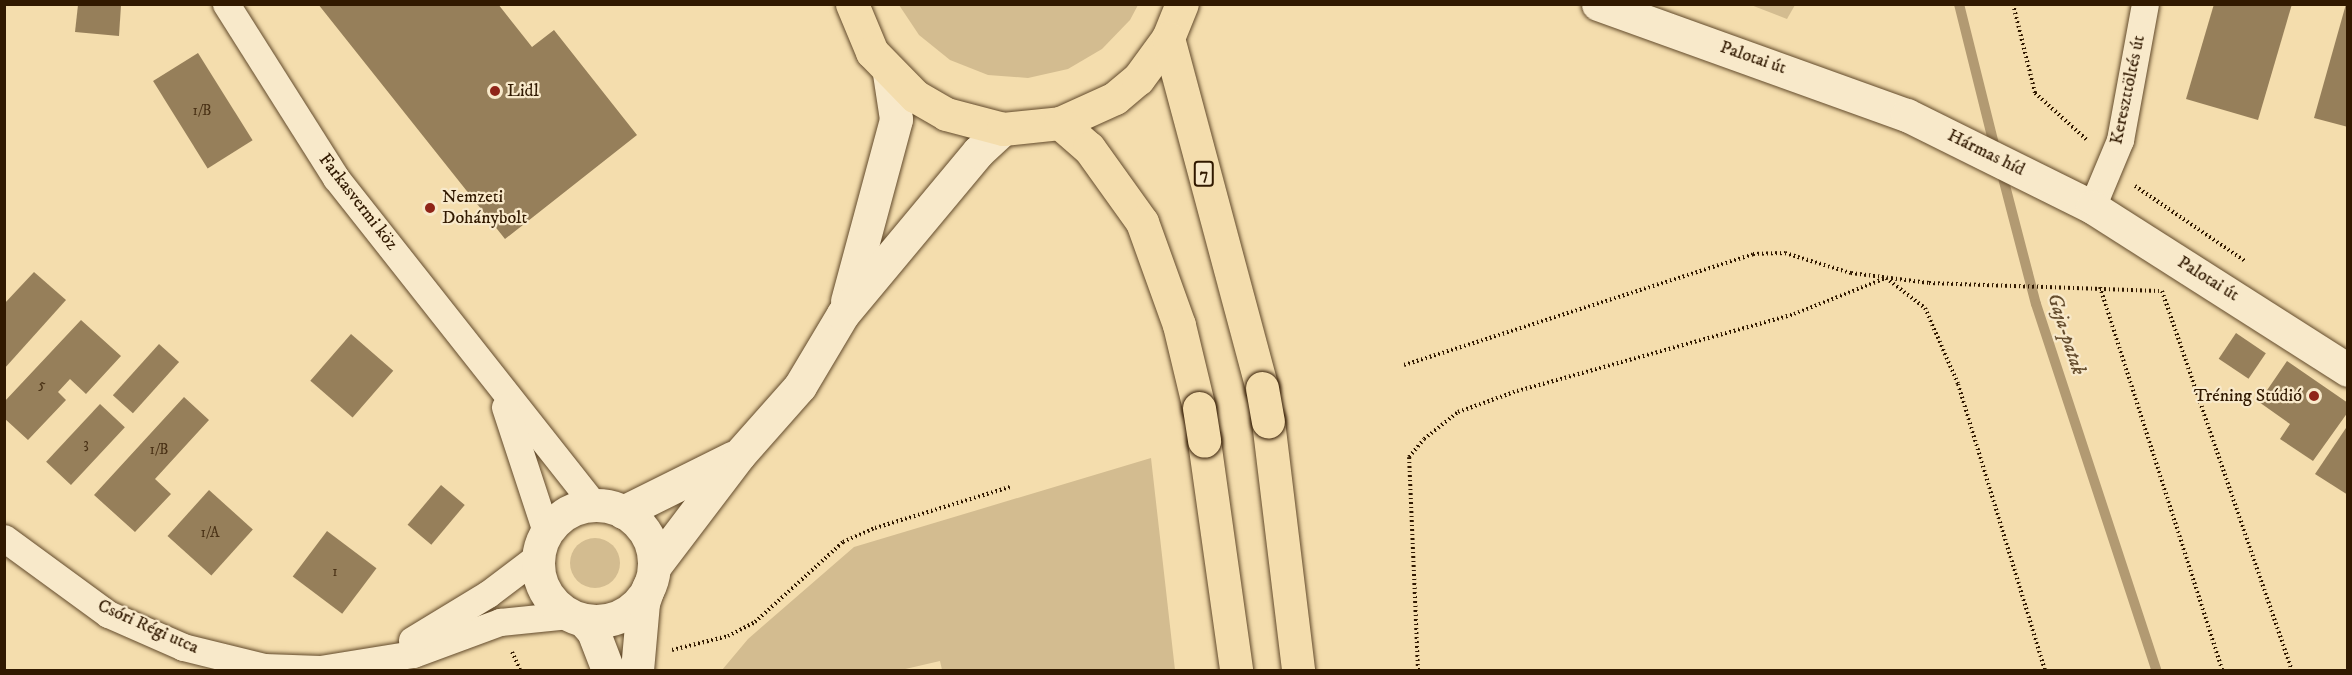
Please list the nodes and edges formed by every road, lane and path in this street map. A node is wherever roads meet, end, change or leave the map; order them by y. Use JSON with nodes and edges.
{"nodes":[{"id":1,"x":226,"y":4,"type":"edge"},
{"id":2,"x":852,"y":4,"type":"edge"},
{"id":3,"x":1598,"y":4,"type":"edge"},
{"id":4,"x":2013,"y":4,"type":"edge"},
{"id":5,"x":2145,"y":4,"type":"edge"},
{"id":6,"x":1183,"y":5,"type":"edge"},
{"id":7,"x":1168,"y":39,"type":"junction"},
{"id":8,"x":889,"y":73,"type":"junction"},
{"id":9,"x":1907,"y":115,"type":"joint"},
{"id":10,"x":1060,"y":123,"type":"junction"},
{"id":11,"x":1003,"y":129,"type":"junction"},
{"id":12,"x":2108,"y":168,"type":"junction"},
{"id":13,"x":2079,"y":200,"type":"junction"},
{"id":14,"x":2245,"y":261,"type":"dead end"},
{"id":15,"x":1886,"y":278,"type":"junction"},
{"id":16,"x":2162,"y":291,"type":"dead end"},
{"id":17,"x":843,"y":314,"type":"junction"},
{"id":18,"x":1404,"y":365,"type":"dead end"},
{"id":19,"x":2348,"y":370,"type":"edge"},
{"id":20,"x":500,"y":392,"type":"junction"},
{"id":21,"x":739,"y":455,"type":"junction"},
{"id":22,"x":1010,"y":487,"type":"dead end"},
{"id":23,"x":608,"y":509,"type":"junction"},
{"id":24,"x":4,"y":538,"type":"edge"},
{"id":25,"x":542,"y":544,"type":"junction"},
{"id":26,"x":652,"y":576,"type":"junction"},
{"id":27,"x":576,"y":618,"type":"junction"},
{"id":28,"x":381,"y":658,"type":"junction"},
{"id":29,"x":648,"y":662,"type":"edge"},
{"id":30,"x":608,"y":670,"type":"edge"},
{"id":31,"x":1236,"y":670,"type":"edge"},
{"id":32,"x":1298,"y":670,"type":"edge"},
{"id":33,"x":1418,"y":670,"type":"edge"},
{"id":34,"x":2045,"y":670,"type":"edge"},
{"id":35,"x":2222,"y":670,"type":"edge"},
{"id":36,"x":2292,"y":670,"type":"edge"}],
"edges":[{"from":1,"to":20,"type":"street","name":"Farkasvermi köz"},
{"from":2,"to":8,"type":"main road"},
{"from":3,"to":9,"type":"street","name":"Palotai út"},
{"from":4,"to":12,"type":"path"},
{"from":5,"to":12,"type":"street","name":"Kereszttöltés út"},
{"from":6,"to":7,"type":"main road"},
{"from":7,"to":10,"type":"main road"},
{"from":7,"to":32,"type":"main road","number":"7","bridge":true},
{"from":8,"to":11,"type":"main road"},
{"from":8,"to":17,"type":"street"},
{"from":9,"to":13,"type":"street","name":"Hármas híd"},
{"from":10,"to":11,"type":"main road"},
{"from":10,"to":31,"type":"main road","bridge":true},
{"from":11,"to":17,"type":"street"},
{"from":12,"to":13,"type":"street","name":"Kereszttöltés út"},
{"from":12,"to":14,"type":"path"},
{"from":13,"to":19,"type":"street","name":"Palotai út"},
{"from":15,"to":18,"type":"path"},
{"from":15,"to":33,"type":"path"},
{"from":15,"to":34,"type":"path"},
{"from":15,"to":35,"type":"path"},
{"from":16,"to":36,"type":"path"},
{"from":17,"to":21,"type":"street"},
{"from":20,"to":23,"type":"street","name":"Farkasvermi köz"},
{"from":20,"to":25,"type":"street","name":"Farkasvermi köz"},
{"from":21,"to":23,"type":"street"},
{"from":21,"to":26,"type":"street"},
{"from":22,"to":29,"type":"path"},
{"from":23,"to":25,"type":"street"},
{"from":23,"to":26,"type":"street"},
{"from":24,"to":28,"type":"street","name":"Csóri Régi utca"},
{"from":25,"to":27,"type":"street"},
{"from":25,"to":28,"type":"street","name":"Csóri Régi utca"},
{"from":26,"to":27,"type":"street"},
{"from":26,"to":29,"type":"street"},
{"from":27,"to":28,"type":"street","name":"Csóri Régi utca"},
{"from":27,"to":30,"type":"street"}]}
